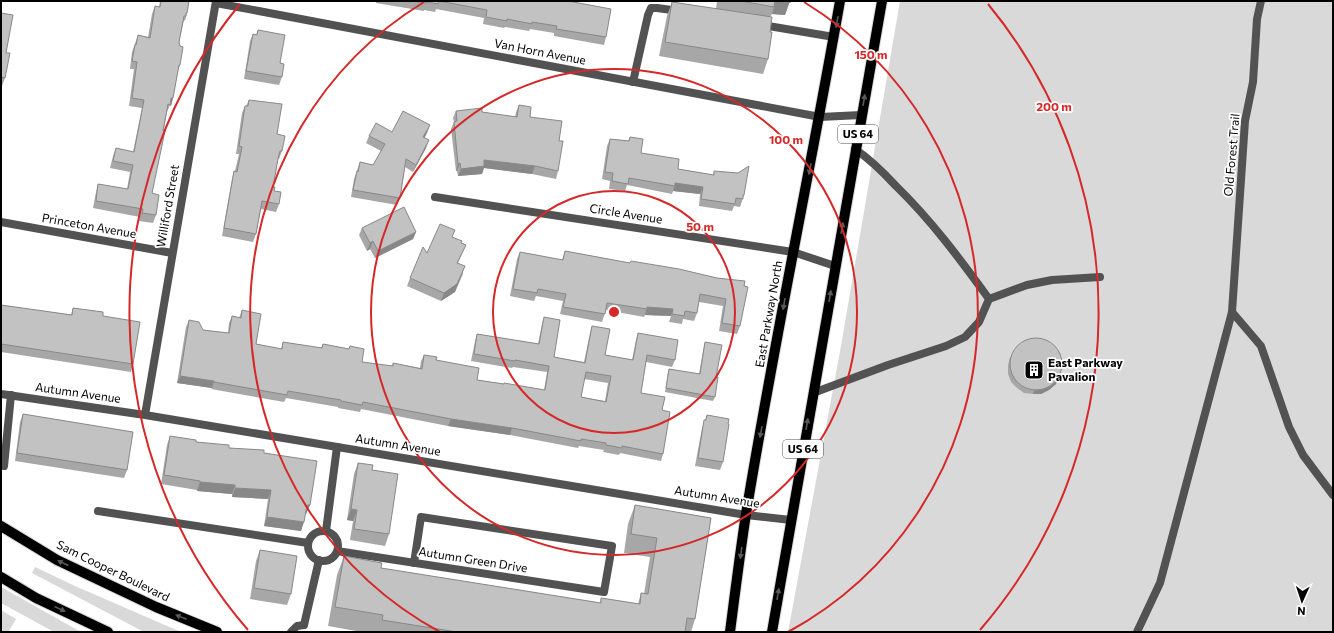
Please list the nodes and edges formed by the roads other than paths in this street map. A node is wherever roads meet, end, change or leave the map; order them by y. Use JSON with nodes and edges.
{"nodes":[{"id":1,"x":840,"y":1,"type":"edge"},
{"id":2,"x":882,"y":1,"type":"edge"},
{"id":3,"x":1261,"y":1,"type":"edge"},
{"id":4,"x":216,"y":2,"type":"edge"},
{"id":5,"x":689,"y":13,"type":"edge"},
{"id":6,"x":750,"y":23,"type":"edge"},
{"id":7,"x":834,"y":37,"type":"junction"},
{"id":8,"x":633,"y":82,"type":"junction"},
{"id":9,"x":862,"y":115,"type":"junction"},
{"id":10,"x":820,"y":117,"type":"junction"},
{"id":11,"x":855,"y":150,"type":"junction"},
{"id":12,"x":435,"y":197,"type":"dead end"},
{"id":13,"x":1,"y":222,"type":"edge"},
{"id":14,"x":793,"y":252,"type":"junction"},
{"id":15,"x":172,"y":253,"type":"junction"},
{"id":16,"x":835,"y":266,"type":"junction"},
{"id":17,"x":1100,"y":277,"type":"dead end"},
{"id":18,"x":989,"y":299,"type":"junction"},
{"id":19,"x":1232,"y":312,"type":"junction"},
{"id":20,"x":813,"y":393,"type":"junction"},
{"id":21,"x":1,"y":394,"type":"edge"},
{"id":22,"x":11,"y":396,"type":"junction"},
{"id":23,"x":144,"y":415,"type":"junction"},
{"id":24,"x":337,"y":447,"type":"junction"},
{"id":25,"x":4,"y":466,"type":"dead end"},
{"id":26,"x":1333,"y":495,"type":"edge"},
{"id":27,"x":98,"y":511,"type":"dead end"},
{"id":28,"x":746,"y":515,"type":"junction"},
{"id":29,"x":791,"y":520,"type":"junction"},
{"id":30,"x":1,"y":526,"type":"edge"},
{"id":31,"x":326,"y":531,"type":"junction"},
{"id":32,"x":308,"y":543,"type":"junction"},
{"id":33,"x":337,"y":551,"type":"junction"},
{"id":34,"x":319,"y":560,"type":"junction"},
{"id":35,"x":414,"y":563,"type":"junction"},
{"id":36,"x":1,"y":577,"type":"edge"},
{"id":37,"x":733,"y":609,"type":"junction"},
{"id":38,"x":304,"y":624,"type":"junction"},
{"id":39,"x":108,"y":632,"type":"edge"},
{"id":40,"x":217,"y":632,"type":"edge"},
{"id":41,"x":291,"y":632,"type":"edge"},
{"id":42,"x":309,"y":632,"type":"edge"},
{"id":43,"x":723,"y":632,"type":"edge"},
{"id":44,"x":730,"y":632,"type":"edge"},
{"id":45,"x":772,"y":632,"type":"edge"},
{"id":46,"x":1137,"y":632,"type":"edge"}],
"edges":[{"from":1,"to":7,"type":"main road","name":"East Parkway North","one_way":true},
{"from":9,"to":2,"type":"main road","number":"US 64","one_way":true},
{"from":3,"to":19,"type":"street","name":"Old Forest Trail"},
{"from":4,"to":8,"type":"street","name":"Van Horn Avenue"},
{"from":4,"to":15,"type":"street","name":"Williford Street"},
{"from":5,"to":8,"type":"street"},
{"from":6,"to":7,"type":"street"},
{"from":7,"to":10,"type":"main road","name":"East Parkway North"},
{"from":8,"to":10,"type":"street","name":"Van Horn Avenue"},
{"from":9,"to":10,"type":"street","name":"Van Horn Avenue"},
{"from":9,"to":11,"type":"main road","number":"US 64"},
{"from":10,"to":14,"type":"main road","name":"East Parkway North","one_way":true},
{"from":16,"to":11,"type":"main road","number":"US 64","one_way":true},
{"from":11,"to":18,"type":"street"},
{"from":12,"to":14,"type":"street","name":"Circle Avenue"},
{"from":13,"to":15,"type":"street","name":"Princeton Avenue"},
{"from":14,"to":16,"type":"street","name":"Circle Avenue"},
{"from":14,"to":28,"type":"main road","name":"East Parkway North","one_way":true},
{"from":15,"to":23,"type":"street","name":"Williford Street"},
{"from":20,"to":16,"type":"main road","number":"US 64","one_way":true},
{"from":17,"to":18,"type":"street"},
{"from":18,"to":20,"type":"street"},
{"from":19,"to":26,"type":"street"},
{"from":19,"to":46,"type":"street","name":"Old Forest Trail"},
{"from":29,"to":20,"type":"main road","number":"US 64","one_way":true},
{"from":21,"to":22,"type":"street","name":"Autumn Avenue"},
{"from":22,"to":23,"type":"street","name":"Autumn Avenue"},
{"from":22,"to":25,"type":"street"},
{"from":23,"to":24,"type":"street","name":"Autumn Avenue"},
{"from":24,"to":28,"type":"street","name":"Autumn Avenue"},
{"from":24,"to":31,"type":"street"},
{"from":27,"to":32,"type":"street"},
{"from":28,"to":29,"type":"street","name":"Autumn Avenue"},
{"from":28,"to":37,"type":"main road","name":"East Parkway North","one_way":true},
{"from":45,"to":29,"type":"main road","number":"US 64","one_way":true},
{"from":40,"to":30,"type":"main road","name":"Sam Cooper Boulevard","one_way":true},
{"from":31,"to":32,"type":"street"},
{"from":31,"to":33,"type":"street"},
{"from":32,"to":34,"type":"street"},
{"from":33,"to":34,"type":"street"},
{"from":33,"to":35,"type":"street","name":"Autumn Green Drive"},
{"from":34,"to":38,"type":"street"},
{"from":35,"to":35,"type":"street","name":"Autumn Green Drive"},
{"from":36,"to":39,"type":"main road","one_way":true},
{"from":37,"to":43,"type":"main road"},
{"from":37,"to":44,"type":"main road","name":"East Parkway North"},
{"from":38,"to":41,"type":"street"},
{"from":38,"to":42,"type":"street"}]}
